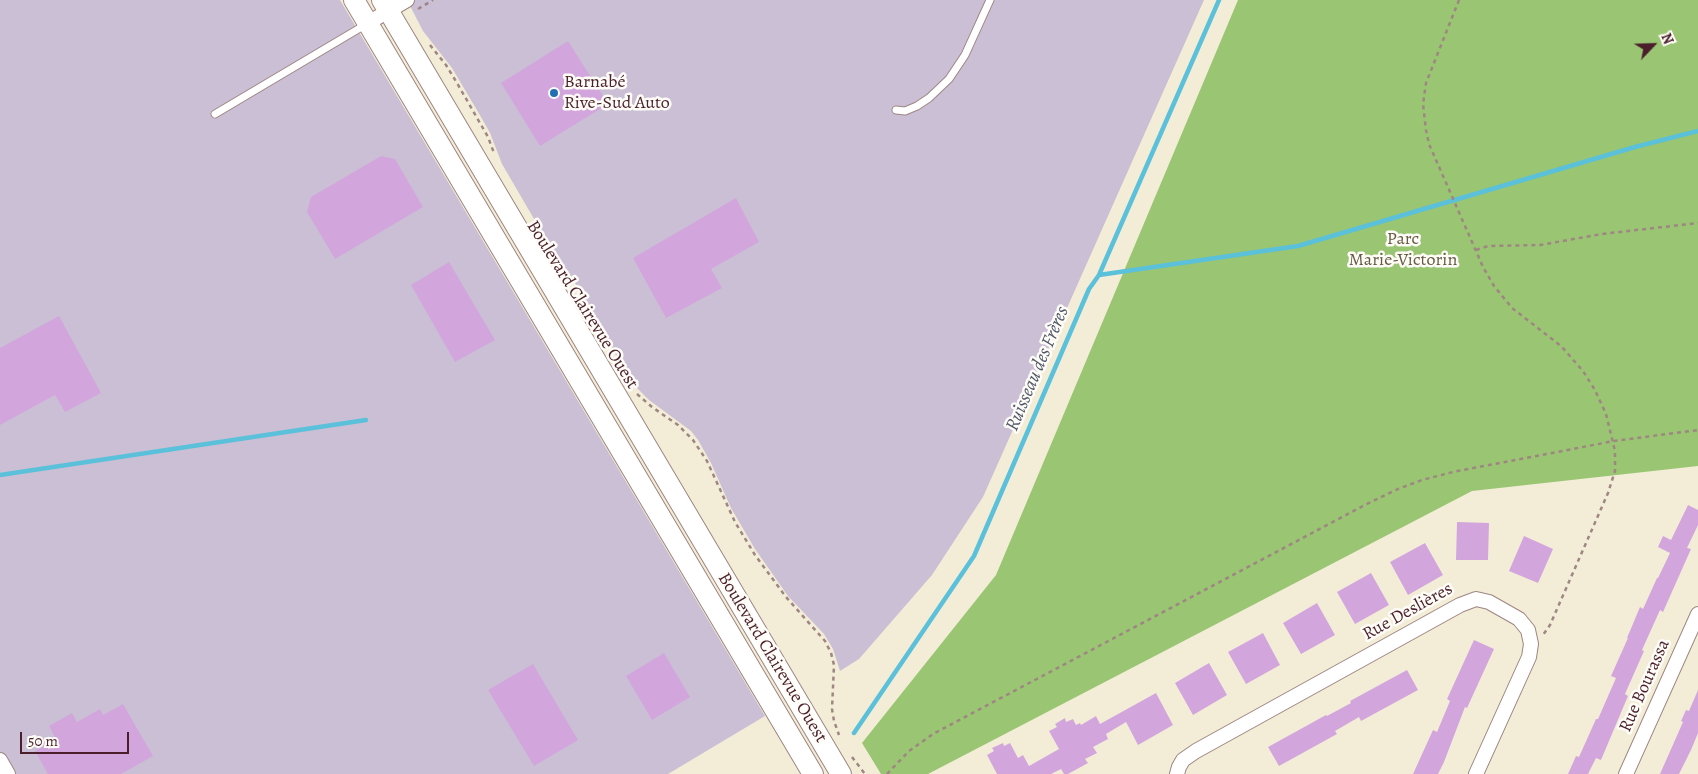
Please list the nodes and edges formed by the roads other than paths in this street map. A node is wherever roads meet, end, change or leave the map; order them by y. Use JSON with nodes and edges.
{"nodes":[{"id":1,"x":354,"y":0,"type":"edge"},
{"id":2,"x":990,"y":0,"type":"edge"},
{"id":3,"x":398,"y":5,"type":"edge"},
{"id":4,"x":368,"y":24,"type":"junction"},
{"id":5,"x":896,"y":110,"type":"dead end"},
{"id":6,"x":215,"y":114,"type":"dead end"},
{"id":7,"x":512,"y":218,"type":"junction"},
{"id":8,"x":490,"y":230,"type":"junction"},
{"id":9,"x":739,"y":602,"type":"junction"},
{"id":10,"x":718,"y":614,"type":"junction"},
{"id":11,"x":1698,"y":614,"type":"edge"},
{"id":12,"x":0,"y":760,"type":"edge"},
{"id":13,"x":8,"y":774,"type":"edge"},
{"id":14,"x":813,"y":774,"type":"edge"},
{"id":15,"x":841,"y":774,"type":"edge"},
{"id":16,"x":1178,"y":774,"type":"edge"},
{"id":17,"x":1476,"y":774,"type":"edge"},
{"id":18,"x":1626,"y":774,"type":"edge"}],
"edges":[{"from":1,"to":4,"type":"street","name":"Boulevard Clairevue Ouest"},
{"from":2,"to":5,"type":"lane"},
{"from":3,"to":4,"type":"street"},
{"from":3,"to":7,"type":"street","name":"Boulevard Clairevue Ouest"},
{"from":4,"to":6,"type":"lane"},
{"from":4,"to":8,"type":"street","name":"Boulevard Clairevue Ouest"},
{"from":7,"to":8,"type":"street"},
{"from":7,"to":9,"type":"street","name":"Boulevard Clairevue Ouest"},
{"from":8,"to":10,"type":"street","name":"Boulevard Clairevue Ouest"},
{"from":9,"to":10,"type":"street"},
{"from":9,"to":15,"type":"street","name":"Boulevard Clairevue Ouest"},
{"from":10,"to":14,"type":"street","name":"Boulevard Clairevue Ouest"},
{"from":11,"to":18,"type":"street","name":"Rue Bourassa"},
{"from":12,"to":13,"type":"street"},
{"from":16,"to":17,"type":"street","name":"Rue Deslières"}]}
